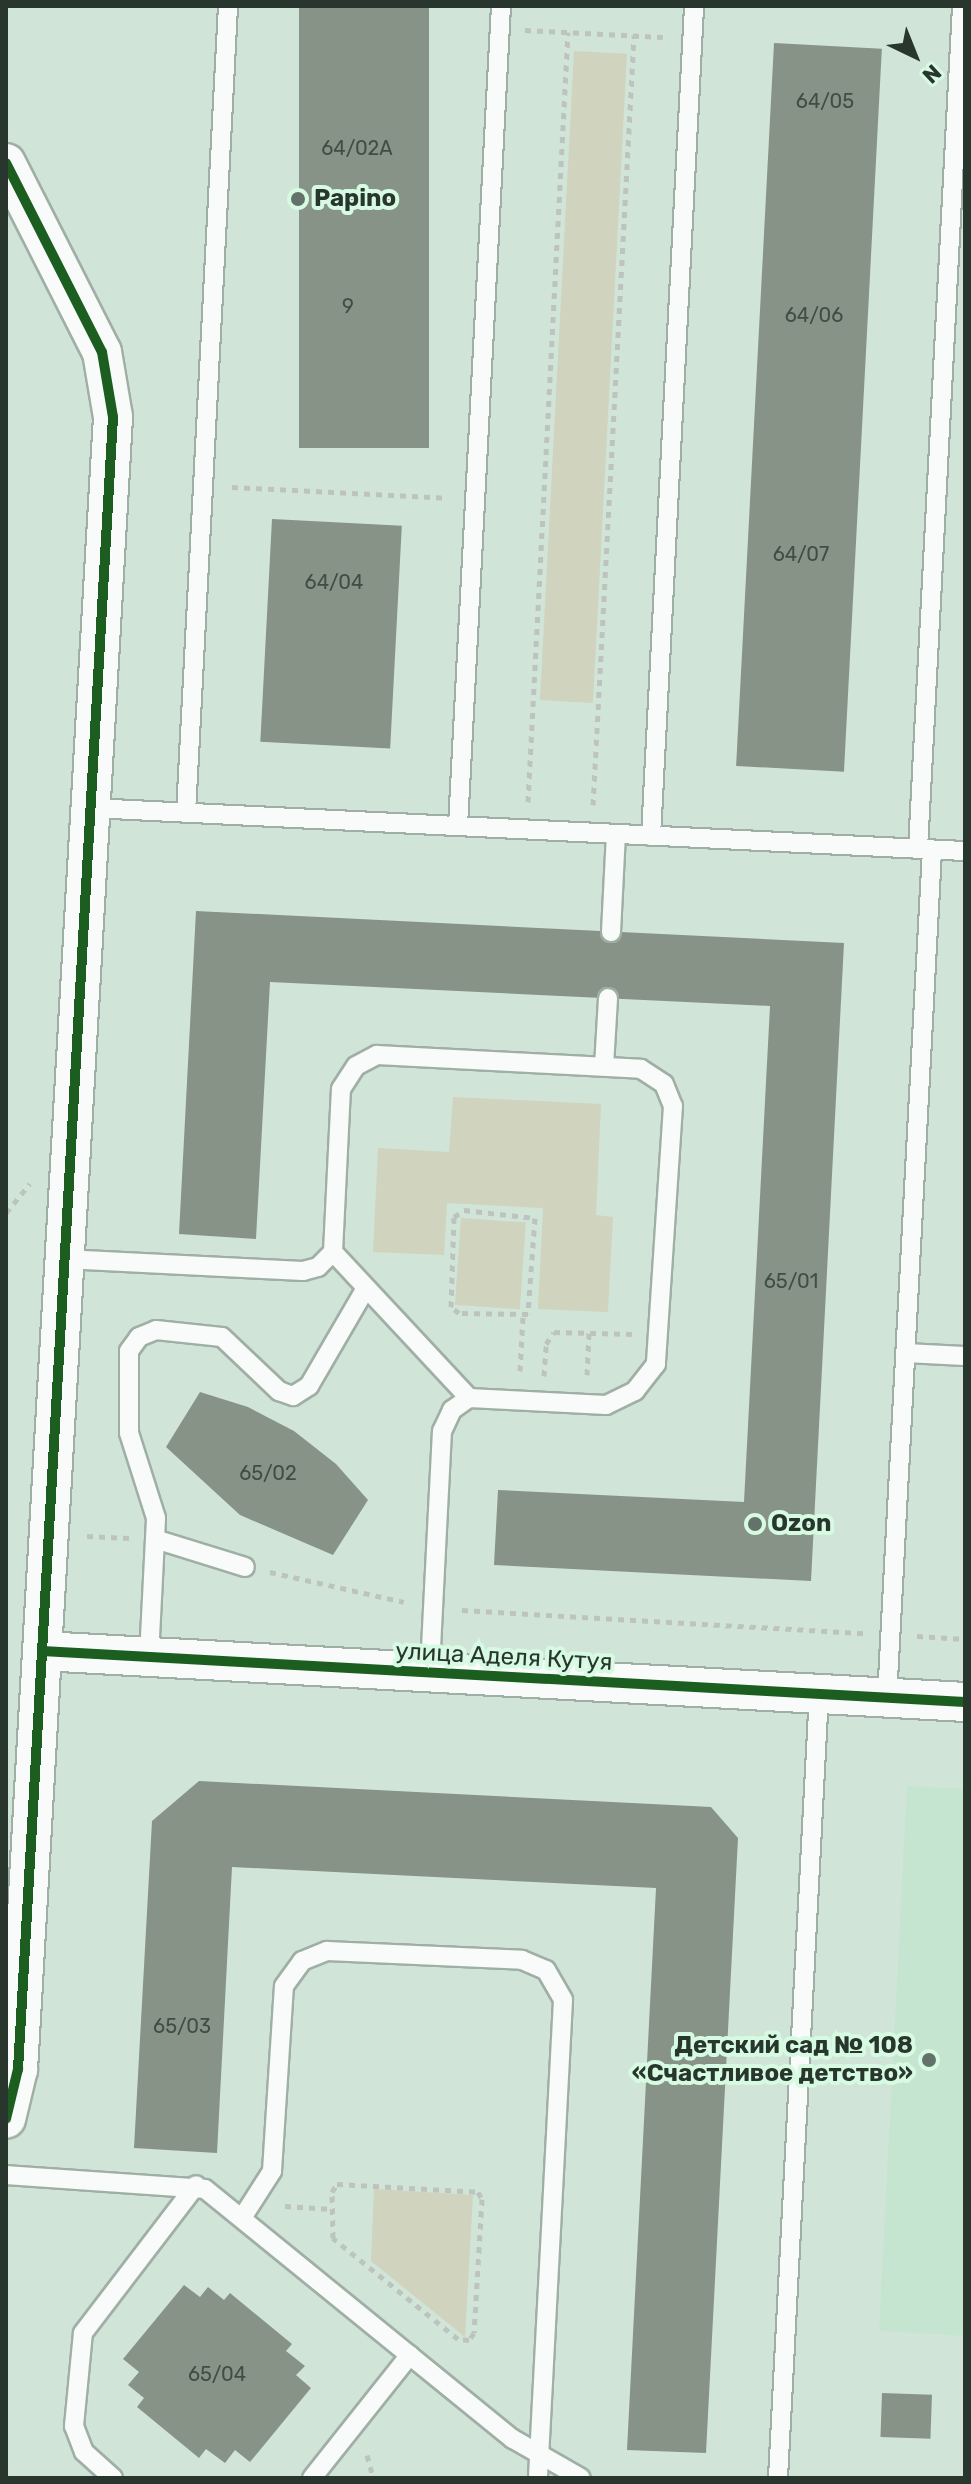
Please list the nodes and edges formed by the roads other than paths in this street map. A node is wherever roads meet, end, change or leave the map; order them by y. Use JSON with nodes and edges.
{"nodes":[{"id":1,"x":228,"y":6,"type":"edge"},
{"id":2,"x":501,"y":6,"type":"edge"},
{"id":3,"x":694,"y":6,"type":"edge"},
{"id":4,"x":962,"y":6,"type":"edge"},
{"id":5,"x":6,"y":163,"type":"edge"},
{"id":6,"x":91,"y":808,"type":"junction"},
{"id":7,"x":186,"y":813,"type":"junction"},
{"id":8,"x":458,"y":826,"type":"junction"},
{"id":9,"x":616,"y":834,"type":"junction"},
{"id":10,"x":651,"y":836,"type":"junction"},
{"id":11,"x":925,"y":849,"type":"junction"},
{"id":12,"x":965,"y":851,"type":"edge"},
{"id":13,"x":611,"y":932,"type":"dead end"},
{"id":14,"x":608,"y":998,"type":"dead end"},
{"id":15,"x":604,"y":1066,"type":"junction"},
{"id":16,"x":333,"y":1252,"type":"junction"},
{"id":17,"x":64,"y":1259,"type":"junction"},
{"id":18,"x":366,"y":1288,"type":"junction"},
{"id":19,"x":905,"y":1353,"type":"junction"},
{"id":20,"x":965,"y":1356,"type":"edge"},
{"id":21,"x":469,"y":1398,"type":"junction"},
{"id":22,"x":155,"y":1539,"type":"junction"},
{"id":23,"x":245,"y":1567,"type":"road end"},
{"id":24,"x":42,"y":1651,"type":"junction"},
{"id":25,"x":149,"y":1657,"type":"junction"},
{"id":26,"x":430,"y":1672,"type":"junction"},
{"id":27,"x":819,"y":1694,"type":"junction"},
{"id":28,"x":887,"y":1698,"type":"junction"},
{"id":29,"x":965,"y":1702,"type":"edge"},
{"id":30,"x":6,"y":2119,"type":"edge"},
{"id":31,"x":6,"y":2175,"type":"edge"},
{"id":32,"x":196,"y":2185,"type":"junction"},
{"id":33,"x":247,"y":2212,"type":"junction"},
{"id":34,"x":410,"y":2355,"type":"junction"},
{"id":35,"x":539,"y":2454,"type":"junction"},
{"id":36,"x":113,"y":2478,"type":"edge"},
{"id":37,"x":312,"y":2478,"type":"edge"},
{"id":38,"x":538,"y":2478,"type":"edge"},
{"id":39,"x":581,"y":2478,"type":"edge"},
{"id":40,"x":778,"y":2478,"type":"edge"}],
"edges":[{"from":1,"to":7,"type":"lane"},
{"from":2,"to":8,"type":"lane"},
{"from":3,"to":10,"type":"lane"},
{"from":4,"to":11,"type":"lane"},
{"from":5,"to":6,"type":"street"},
{"from":6,"to":7,"type":"lane"},
{"from":6,"to":17,"type":"street"},
{"from":7,"to":8,"type":"lane"},
{"from":8,"to":9,"type":"lane"},
{"from":9,"to":10,"type":"lane"},
{"from":9,"to":13,"type":"lane"},
{"from":10,"to":11,"type":"lane"},
{"from":11,"to":12,"type":"lane"},
{"from":11,"to":19,"type":"lane"},
{"from":14,"to":15,"type":"lane"},
{"from":15,"to":16,"type":"lane"},
{"from":15,"to":21,"type":"lane"},
{"from":16,"to":17,"type":"lane"},
{"from":16,"to":18,"type":"lane"},
{"from":17,"to":24,"type":"street"},
{"from":18,"to":21,"type":"lane"},
{"from":18,"to":22,"type":"lane"},
{"from":19,"to":20,"type":"lane"},
{"from":19,"to":28,"type":"lane"},
{"from":21,"to":26,"type":"lane"},
{"from":22,"to":23,"type":"lane"},
{"from":22,"to":25,"type":"lane"},
{"from":24,"to":25,"type":"street","name":"улица Аделя Кутуя"},
{"from":24,"to":30,"type":"street"},
{"from":25,"to":26,"type":"street","name":"улица Аделя Кутуя"},
{"from":26,"to":27,"type":"street","name":"улица Аделя Кутуя"},
{"from":27,"to":28,"type":"street","name":"улица Аделя Кутуя"},
{"from":27,"to":40,"type":"lane"},
{"from":28,"to":29,"type":"street","name":"улица Аделя Кутуя"},
{"from":31,"to":32,"type":"lane"},
{"from":32,"to":33,"type":"lane"},
{"from":32,"to":36,"type":"lane"},
{"from":33,"to":34,"type":"lane"},
{"from":33,"to":35,"type":"lane"},
{"from":34,"to":35,"type":"lane"},
{"from":34,"to":37,"type":"lane"},
{"from":35,"to":38,"type":"lane"},
{"from":35,"to":39,"type":"lane"}]}
